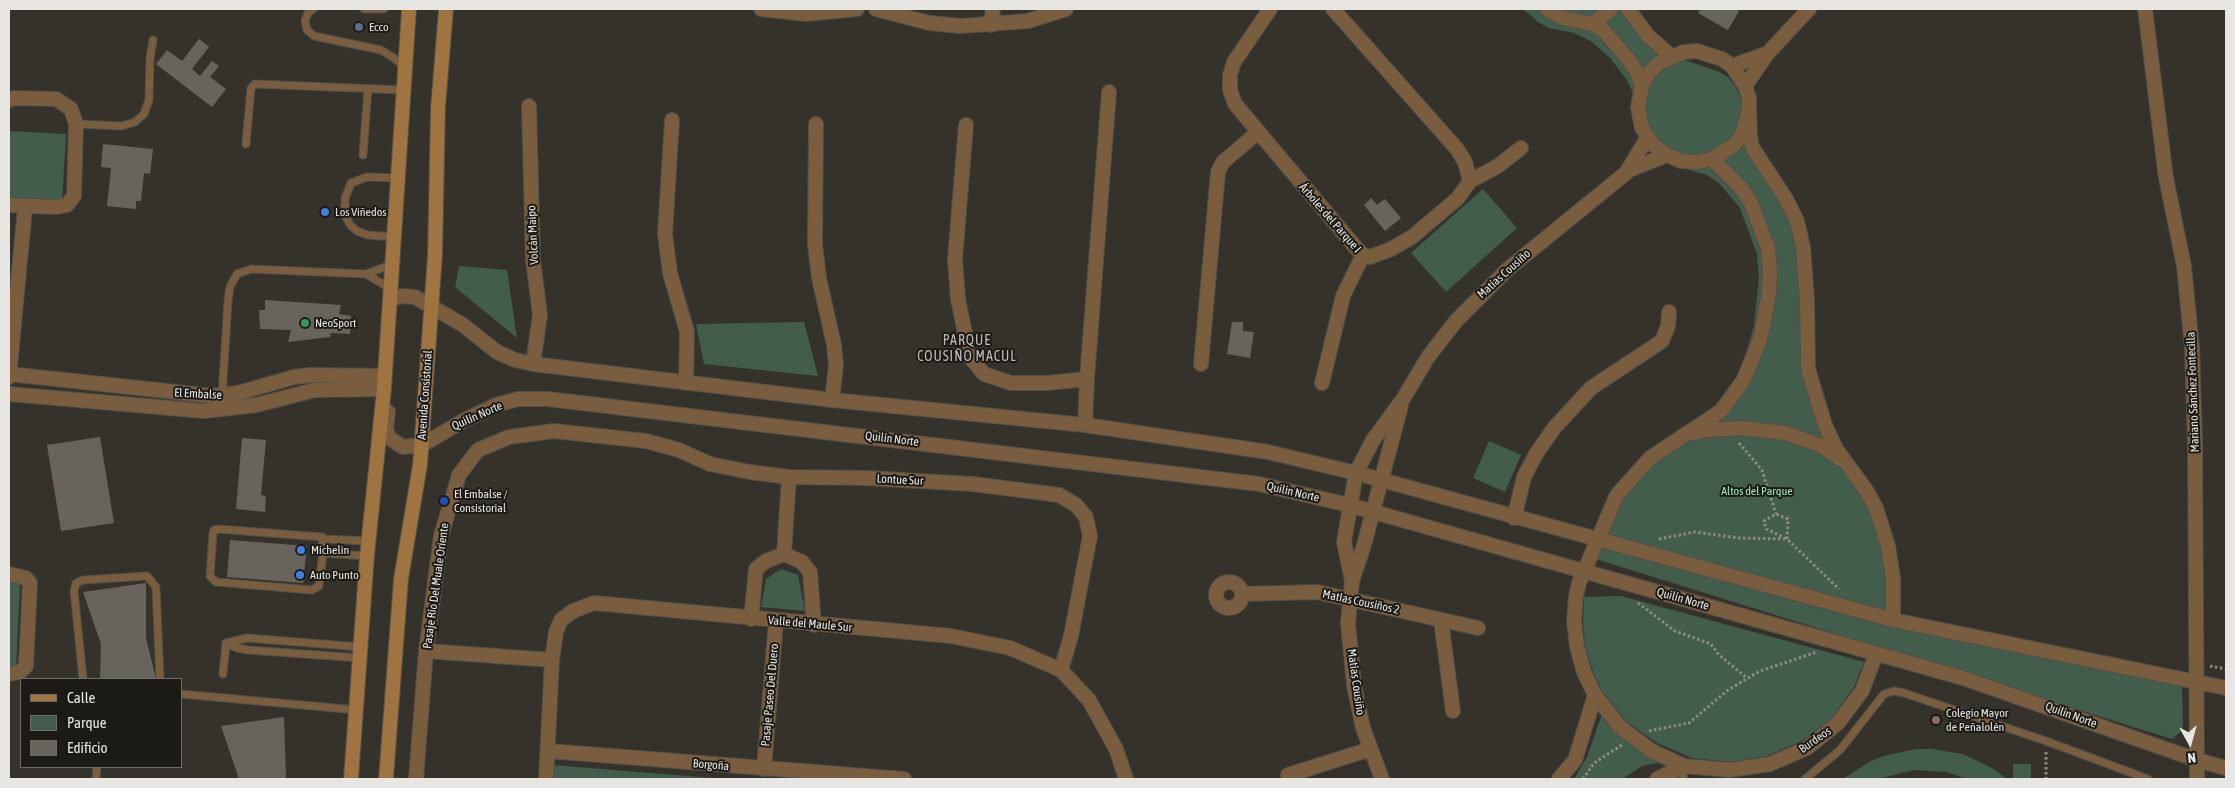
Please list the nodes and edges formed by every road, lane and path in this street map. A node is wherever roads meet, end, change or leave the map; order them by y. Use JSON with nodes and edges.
{"nodes":[{"id":1,"x":313,"y":9,"type":"edge"},
{"id":2,"x":364,"y":9,"type":"edge"},
{"id":3,"x":384,"y":9,"type":"edge"},
{"id":4,"x":409,"y":9,"type":"edge"},
{"id":5,"x":446,"y":9,"type":"edge"},
{"id":6,"x":761,"y":9,"type":"edge"},
{"id":7,"x":857,"y":9,"type":"edge"},
{"id":8,"x":876,"y":9,"type":"edge"},
{"id":9,"x":993,"y":9,"type":"edge"},
{"id":10,"x":1066,"y":9,"type":"edge"},
{"id":11,"x":1270,"y":9,"type":"edge"},
{"id":12,"x":1333,"y":9,"type":"edge"},
{"id":13,"x":1547,"y":9,"type":"edge"},
{"id":14,"x":1611,"y":9,"type":"edge"},
{"id":15,"x":1628,"y":9,"type":"edge"},
{"id":16,"x":1809,"y":9,"type":"edge"},
{"id":17,"x":2145,"y":9,"type":"edge"},
{"id":18,"x":1594,"y":24,"type":"junction"},
{"id":19,"x":991,"y":25,"type":"junction"},
{"id":20,"x":153,"y":40,"type":"dead end"},
{"id":21,"x":1768,"y":53,"type":"junction"},
{"id":22,"x":1672,"y":56,"type":"junction"},
{"id":23,"x":1732,"y":66,"type":"junction"},
{"id":24,"x":405,"y":68,"type":"junction"},
{"id":25,"x":1642,"y":86,"type":"junction"},
{"id":26,"x":1746,"y":86,"type":"junction"},
{"id":27,"x":368,"y":88,"type":"junction"},
{"id":28,"x":403,"y":90,"type":"junction"},
{"id":29,"x":1109,"y":92,"type":"dead end"},
{"id":30,"x":9,"y":100,"type":"edge"},
{"id":31,"x":529,"y":106,"type":"dead end"},
{"id":32,"x":1749,"y":110,"type":"junction"},
{"id":33,"x":672,"y":120,"type":"dead end"},
{"id":34,"x":76,"y":124,"type":"junction"},
{"id":35,"x":816,"y":124,"type":"dead end"},
{"id":36,"x":966,"y":125,"type":"dead end"},
{"id":37,"x":1257,"y":133,"type":"junction"},
{"id":38,"x":1648,"y":138,"type":"junction"},
{"id":39,"x":246,"y":144,"type":"dead end"},
{"id":40,"x":1521,"y":148,"type":"dead end"},
{"id":41,"x":363,"y":155,"type":"dead end"},
{"id":42,"x":1667,"y":155,"type":"junction"},
{"id":43,"x":1712,"y":159,"type":"junction"},
{"id":44,"x":1628,"y":170,"type":"junction"},
{"id":45,"x":398,"y":178,"type":"junction"},
{"id":46,"x":1470,"y":180,"type":"junction"},
{"id":47,"x":9,"y":205,"type":"edge"},
{"id":48,"x":25,"y":208,"type":"junction"},
{"id":49,"x":394,"y":237,"type":"junction"},
{"id":50,"x":1363,"y":255,"type":"junction"},
{"id":51,"x":393,"y":264,"type":"junction"},
{"id":52,"x":366,"y":274,"type":"junction"},
{"id":53,"x":391,"y":294,"type":"junction"},
{"id":54,"x":431,"y":306,"type":"junction"},
{"id":55,"x":1670,"y":312,"type":"dead end"},
{"id":56,"x":533,"y":364,"type":"junction"},
{"id":57,"x":1201,"y":364,"type":"dead end"},
{"id":58,"x":9,"y":375,"type":"edge"},
{"id":59,"x":1086,"y":379,"type":"junction"},
{"id":60,"x":385,"y":383,"type":"junction"},
{"id":61,"x":686,"y":383,"type":"junction"},
{"id":62,"x":1322,"y":383,"type":"dead end"},
{"id":63,"x":9,"y":394,"type":"edge"},
{"id":64,"x":222,"y":396,"type":"junction"},
{"id":65,"x":1403,"y":399,"type":"junction"},
{"id":66,"x":832,"y":400,"type":"junction"},
{"id":67,"x":222,"y":410,"type":"junction"},
{"id":68,"x":1085,"y":425,"type":"junction"},
{"id":69,"x":1726,"y":428,"type":"junction"},
{"id":70,"x":554,"y":431,"type":"joint"},
{"id":71,"x":1680,"y":438,"type":"junction"},
{"id":72,"x":422,"y":445,"type":"junction"},
{"id":73,"x":1356,"y":473,"type":"junction"},
{"id":74,"x":1856,"y":476,"type":"junction"},
{"id":75,"x":788,"y":477,"type":"junction"},
{"id":76,"x":1381,"y":481,"type":"junction"},
{"id":77,"x":1349,"y":505,"type":"junction"},
{"id":78,"x":1372,"y":512,"type":"junction"},
{"id":79,"x":1776,"y":514,"type":"junction"},
{"id":80,"x":1514,"y":518,"type":"junction"},
{"id":81,"x":323,"y":539,"type":"junction"},
{"id":82,"x":1598,"y":539,"type":"junction"},
{"id":83,"x":1659,"y":539,"type":"dead end"},
{"id":84,"x":1787,"y":539,"type":"junction"},
{"id":85,"x":369,"y":541,"type":"junction"},
{"id":86,"x":323,"y":553,"type":"junction"},
{"id":87,"x":784,"y":554,"type":"junction"},
{"id":88,"x":367,"y":556,"type":"junction"},
{"id":89,"x":1585,"y":571,"type":"junction"},
{"id":90,"x":9,"y":574,"type":"edge"},
{"id":91,"x":1352,"y":581,"type":"junction"},
{"id":92,"x":1839,"y":589,"type":"dead end"},
{"id":93,"x":1242,"y":594,"type":"dead end"},
{"id":94,"x":1351,"y":600,"type":"junction"},
{"id":95,"x":751,"y":619,"type":"junction"},
{"id":96,"x":1441,"y":620,"type":"junction"},
{"id":97,"x":1893,"y":620,"type":"junction"},
{"id":98,"x":776,"y":621,"type":"junction"},
{"id":99,"x":814,"y":625,"type":"junction"},
{"id":100,"x":1478,"y":628,"type":"dead end"},
{"id":101,"x":226,"y":643,"type":"junction"},
{"id":102,"x":426,"y":652,"type":"junction"},
{"id":103,"x":1817,"y":652,"type":"dead end"},
{"id":104,"x":360,"y":653,"type":"junction"},
{"id":105,"x":1876,"y":654,"type":"junction"},
{"id":106,"x":552,"y":660,"type":"junction"},
{"id":107,"x":1062,"y":670,"type":"junction"},
{"id":108,"x":9,"y":674,"type":"edge"},
{"id":109,"x":223,"y":674,"type":"dead end"},
{"id":110,"x":83,"y":678,"type":"edge"},
{"id":111,"x":160,"y":678,"type":"edge"},
{"id":112,"x":2196,"y":681,"type":"junction"},
{"id":113,"x":2226,"y":688,"type":"edge"},
{"id":114,"x":182,"y":694,"type":"edge"},
{"id":115,"x":1595,"y":695,"type":"junction"},
{"id":116,"x":356,"y":710,"type":"junction"},
{"id":117,"x":1453,"y":711,"type":"dead end"},
{"id":118,"x":1634,"y":737,"type":"junction"},
{"id":119,"x":2046,"y":741,"type":"junction"},
{"id":120,"x":1370,"y":749,"type":"junction"},
{"id":121,"x":548,"y":751,"type":"junction"},
{"id":122,"x":2197,"y":760,"type":"junction"},
{"id":123,"x":2226,"y":768,"type":"edge"},
{"id":124,"x":764,"y":769,"type":"junction"},
{"id":125,"x":1683,"y":772,"type":"edge"},
{"id":126,"x":1288,"y":775,"type":"dead end"},
{"id":127,"x":351,"y":779,"type":"edge"},
{"id":128,"x":386,"y":779,"type":"edge"},
{"id":129,"x":416,"y":779,"type":"edge"},
{"id":130,"x":546,"y":779,"type":"edge"},
{"id":131,"x":904,"y":779,"type":"edge"},
{"id":132,"x":1126,"y":779,"type":"edge"},
{"id":133,"x":1382,"y":779,"type":"edge"},
{"id":134,"x":1560,"y":779,"type":"edge"},
{"id":135,"x":1583,"y":779,"type":"edge"},
{"id":136,"x":1657,"y":779,"type":"edge"},
{"id":137,"x":1805,"y":779,"type":"edge"},
{"id":138,"x":2046,"y":779,"type":"edge"},
{"id":139,"x":2148,"y":779,"type":"edge"},
{"id":140,"x":2197,"y":779,"type":"edge"}],
"edges":[{"from":1,"to":24,"type":"lane"},
{"from":2,"to":3,"type":"lane"},
{"from":4,"to":24,"type":"main road"},
{"from":5,"to":54,"type":"main road","name":"Avenida Consistorial"},
{"from":6,"to":7,"type":"street"},
{"from":8,"to":19,"type":"street"},
{"from":9,"to":19,"type":"street"},
{"from":10,"to":19,"type":"street"},
{"from":11,"to":37,"type":"street","name":"Árboles del Parque I"},
{"from":12,"to":46,"type":"street"},
{"from":13,"to":18,"type":"street"},
{"from":14,"to":18,"type":"street"},
{"from":15,"to":22,"type":"street"},
{"from":16,"to":21,"type":"street"},
{"from":17,"to":112,"type":"street","name":"Mariano Sánchez Fontecilla"},
{"from":18,"to":25,"type":"street"},
{"from":20,"to":34,"type":"lane"},
{"from":21,"to":23,"type":"street"},
{"from":21,"to":26,"type":"street"},
{"from":22,"to":23,"type":"street"},
{"from":22,"to":25,"type":"street"},
{"from":23,"to":26,"type":"street"},
{"from":24,"to":28,"type":"main road"},
{"from":25,"to":38,"type":"street"},
{"from":26,"to":32,"type":"street"},
{"from":27,"to":28,"type":"lane"},
{"from":27,"to":39,"type":"lane"},
{"from":27,"to":41,"type":"lane"},
{"from":28,"to":45,"type":"main road"},
{"from":29,"to":59,"type":"street"},
{"from":30,"to":34,"type":"street"},
{"from":31,"to":56,"type":"street","name":"Volcán Maipo"},
{"from":32,"to":43,"type":"street"},
{"from":32,"to":74,"type":"street"},
{"from":33,"to":61,"type":"street"},
{"from":34,"to":48,"type":"street"},
{"from":35,"to":66,"type":"street"},
{"from":36,"to":59,"type":"street"},
{"from":37,"to":50,"type":"street","name":"Árboles del Parque I"},
{"from":37,"to":57,"type":"street"},
{"from":38,"to":42,"type":"street"},
{"from":38,"to":44,"type":"street","name":"Matías Cousiño"},
{"from":40,"to":46,"type":"street"},
{"from":42,"to":43,"type":"street"},
{"from":42,"to":44,"type":"street","name":"Matías Cousiño"},
{"from":43,"to":71,"type":"street"},
{"from":44,"to":65,"type":"street","name":"Matías Cousiño"},
{"from":45,"to":49,"type":"main road"},
{"from":45,"to":49,"type":"lane"},
{"from":46,"to":50,"type":"street","name":"Árboles del Parque I"},
{"from":47,"to":48,"type":"street"},
{"from":48,"to":58,"type":"street"},
{"from":49,"to":51,"type":"main road"},
{"from":50,"to":62,"type":"street"},
{"from":51,"to":52,"type":"lane"},
{"from":51,"to":53,"type":"main road"},
{"from":52,"to":53,"type":"lane"},
{"from":52,"to":64,"type":"lane"},
{"from":53,"to":54,"type":"street"},
{"from":53,"to":60,"type":"main road"},
{"from":54,"to":56,"type":"street"},
{"from":54,"to":72,"type":"main road","name":"Avenida Consistorial"},
{"from":55,"to":80,"type":"street"},
{"from":56,"to":61,"type":"street"},
{"from":58,"to":64,"type":"street","name":"El Embalse"},
{"from":59,"to":68,"type":"street"},
{"from":60,"to":64,"type":"street","name":"El Embalse"},
{"from":60,"to":67,"type":"street","name":"El Embalse"},
{"from":60,"to":72,"type":"street"},
{"from":60,"to":85,"type":"main road"},
{"from":61,"to":66,"type":"street"},
{"from":63,"to":67,"type":"street","name":"El Embalse"},
{"from":64,"to":67,"type":"lane"},
{"from":65,"to":73,"type":"street","name":"Matías Cousiño"},
{"from":65,"to":76,"type":"street","name":"Matías Cousiño"},
{"from":66,"to":68,"type":"street"},
{"from":68,"to":73,"type":"street"},
{"from":69,"to":71,"type":"street"},
{"from":69,"to":74,"type":"street"},
{"from":69,"to":79,"type":"path"},
{"from":70,"to":75,"type":"street","name":"Lontue Sur"},
{"from":70,"to":102,"type":"street","name":"Pasaje Río Del Muale Oriente"},
{"from":71,"to":82,"type":"street"},
{"from":72,"to":77,"type":"street","name":"Quilín Norte"},
{"from":72,"to":128,"type":"main road","name":"Avenida Consistorial"},
{"from":73,"to":76,"type":"street"},
{"from":73,"to":77,"type":"street","name":"Matías Cousiño"},
{"from":74,"to":97,"type":"street"},
{"from":75,"to":87,"type":"street"},
{"from":75,"to":107,"type":"street","name":"Lontue Sur"},
{"from":76,"to":78,"type":"street","name":"Matías Cousiño"},
{"from":76,"to":80,"type":"street"},
{"from":77,"to":78,"type":"street","name":"Quilín Norte"},
{"from":77,"to":91,"type":"street","name":"Matías Cousiño"},
{"from":78,"to":89,"type":"street","name":"Quilín Norte"},
{"from":78,"to":91,"type":"street","name":"Matías Cousiño"},
{"from":79,"to":84,"type":"path"},
{"from":79,"to":84,"type":"path"},
{"from":80,"to":82,"type":"street"},
{"from":81,"to":85,"type":"lane"},
{"from":81,"to":86,"type":"lane"},
{"from":81,"to":86,"type":"lane"},
{"from":82,"to":89,"type":"street","name":"Burdeos"},
{"from":82,"to":97,"type":"street"},
{"from":83,"to":84,"type":"path"},
{"from":84,"to":92,"type":"path"},
{"from":85,"to":88,"type":"main road"},
{"from":86,"to":88,"type":"lane"},
{"from":87,"to":95,"type":"street"},
{"from":87,"to":99,"type":"street"},
{"from":88,"to":104,"type":"main road"},
{"from":89,"to":105,"type":"street","name":"Quilín Norte"},
{"from":89,"to":115,"type":"street","name":"Burdeos"},
{"from":90,"to":108,"type":"street"},
{"from":91,"to":94,"type":"street","name":"Matías Cousiño"},
{"from":93,"to":94,"type":"street","name":"MatIas Cousiños 2"},
{"from":94,"to":96,"type":"street","name":"MatIas Cousiños 2"},
{"from":94,"to":120,"type":"street","name":"Matías Cousiño"},
{"from":95,"to":98,"type":"street","name":"Valle del Maule Sur"},
{"from":95,"to":106,"type":"street","name":"Valle del Maule Sur"},
{"from":96,"to":100,"type":"street","name":"MatIas Cousiños 2"},
{"from":96,"to":117,"type":"street"},
{"from":97,"to":112,"type":"street"},
{"from":98,"to":99,"type":"street","name":"Valle del Maule Sur"},
{"from":98,"to":124,"type":"street","name":"Pasaje Paseo Del Duero"},
{"from":99,"to":107,"type":"street","name":"Valle del Maule Sur"},
{"from":101,"to":104,"type":"lane"},
{"from":101,"to":104,"type":"lane"},
{"from":101,"to":109,"type":"lane"},
{"from":102,"to":106,"type":"street"},
{"from":102,"to":129,"type":"street","name":"Pasaje Río Del Muale Oriente"},
{"from":103,"to":118,"type":"path"},
{"from":104,"to":116,"type":"main road"},
{"from":105,"to":122,"type":"street","name":"Quilín Norte"},
{"from":105,"to":125,"type":"street","name":"Burdeos"},
{"from":106,"to":121,"type":"street","name":"Valle del Maule Sur"},
{"from":107,"to":132,"type":"street","name":"Valle del Maule Sur"},
{"from":110,"to":111,"type":"lane"},
{"from":112,"to":113,"type":"street"},
{"from":112,"to":122,"type":"street","name":"Mariano Sánchez Fontecilla"},
{"from":114,"to":116,"type":"lane"},
{"from":115,"to":118,"type":"street","name":"Burdeos"},
{"from":115,"to":134,"type":"street"},
{"from":116,"to":127,"type":"main road"},
{"from":118,"to":125,"type":"street","name":"Burdeos"},
{"from":118,"to":135,"type":"path"},
{"from":119,"to":137,"type":"lane"},
{"from":119,"to":138,"type":"path"},
{"from":119,"to":139,"type":"lane"},
{"from":120,"to":126,"type":"street"},
{"from":120,"to":133,"type":"street","name":"Matías Cousiño"},
{"from":121,"to":124,"type":"street","name":"Borgoña"},
{"from":121,"to":130,"type":"street","name":"Valle del Maule Sur"},
{"from":122,"to":123,"type":"street","name":"Quilín Norte"},
{"from":122,"to":140,"type":"street","name":"Mariano Sánchez Fontecilla"},
{"from":124,"to":131,"type":"street","name":"Borgoña"},
{"from":125,"to":136,"type":"street"}]}
